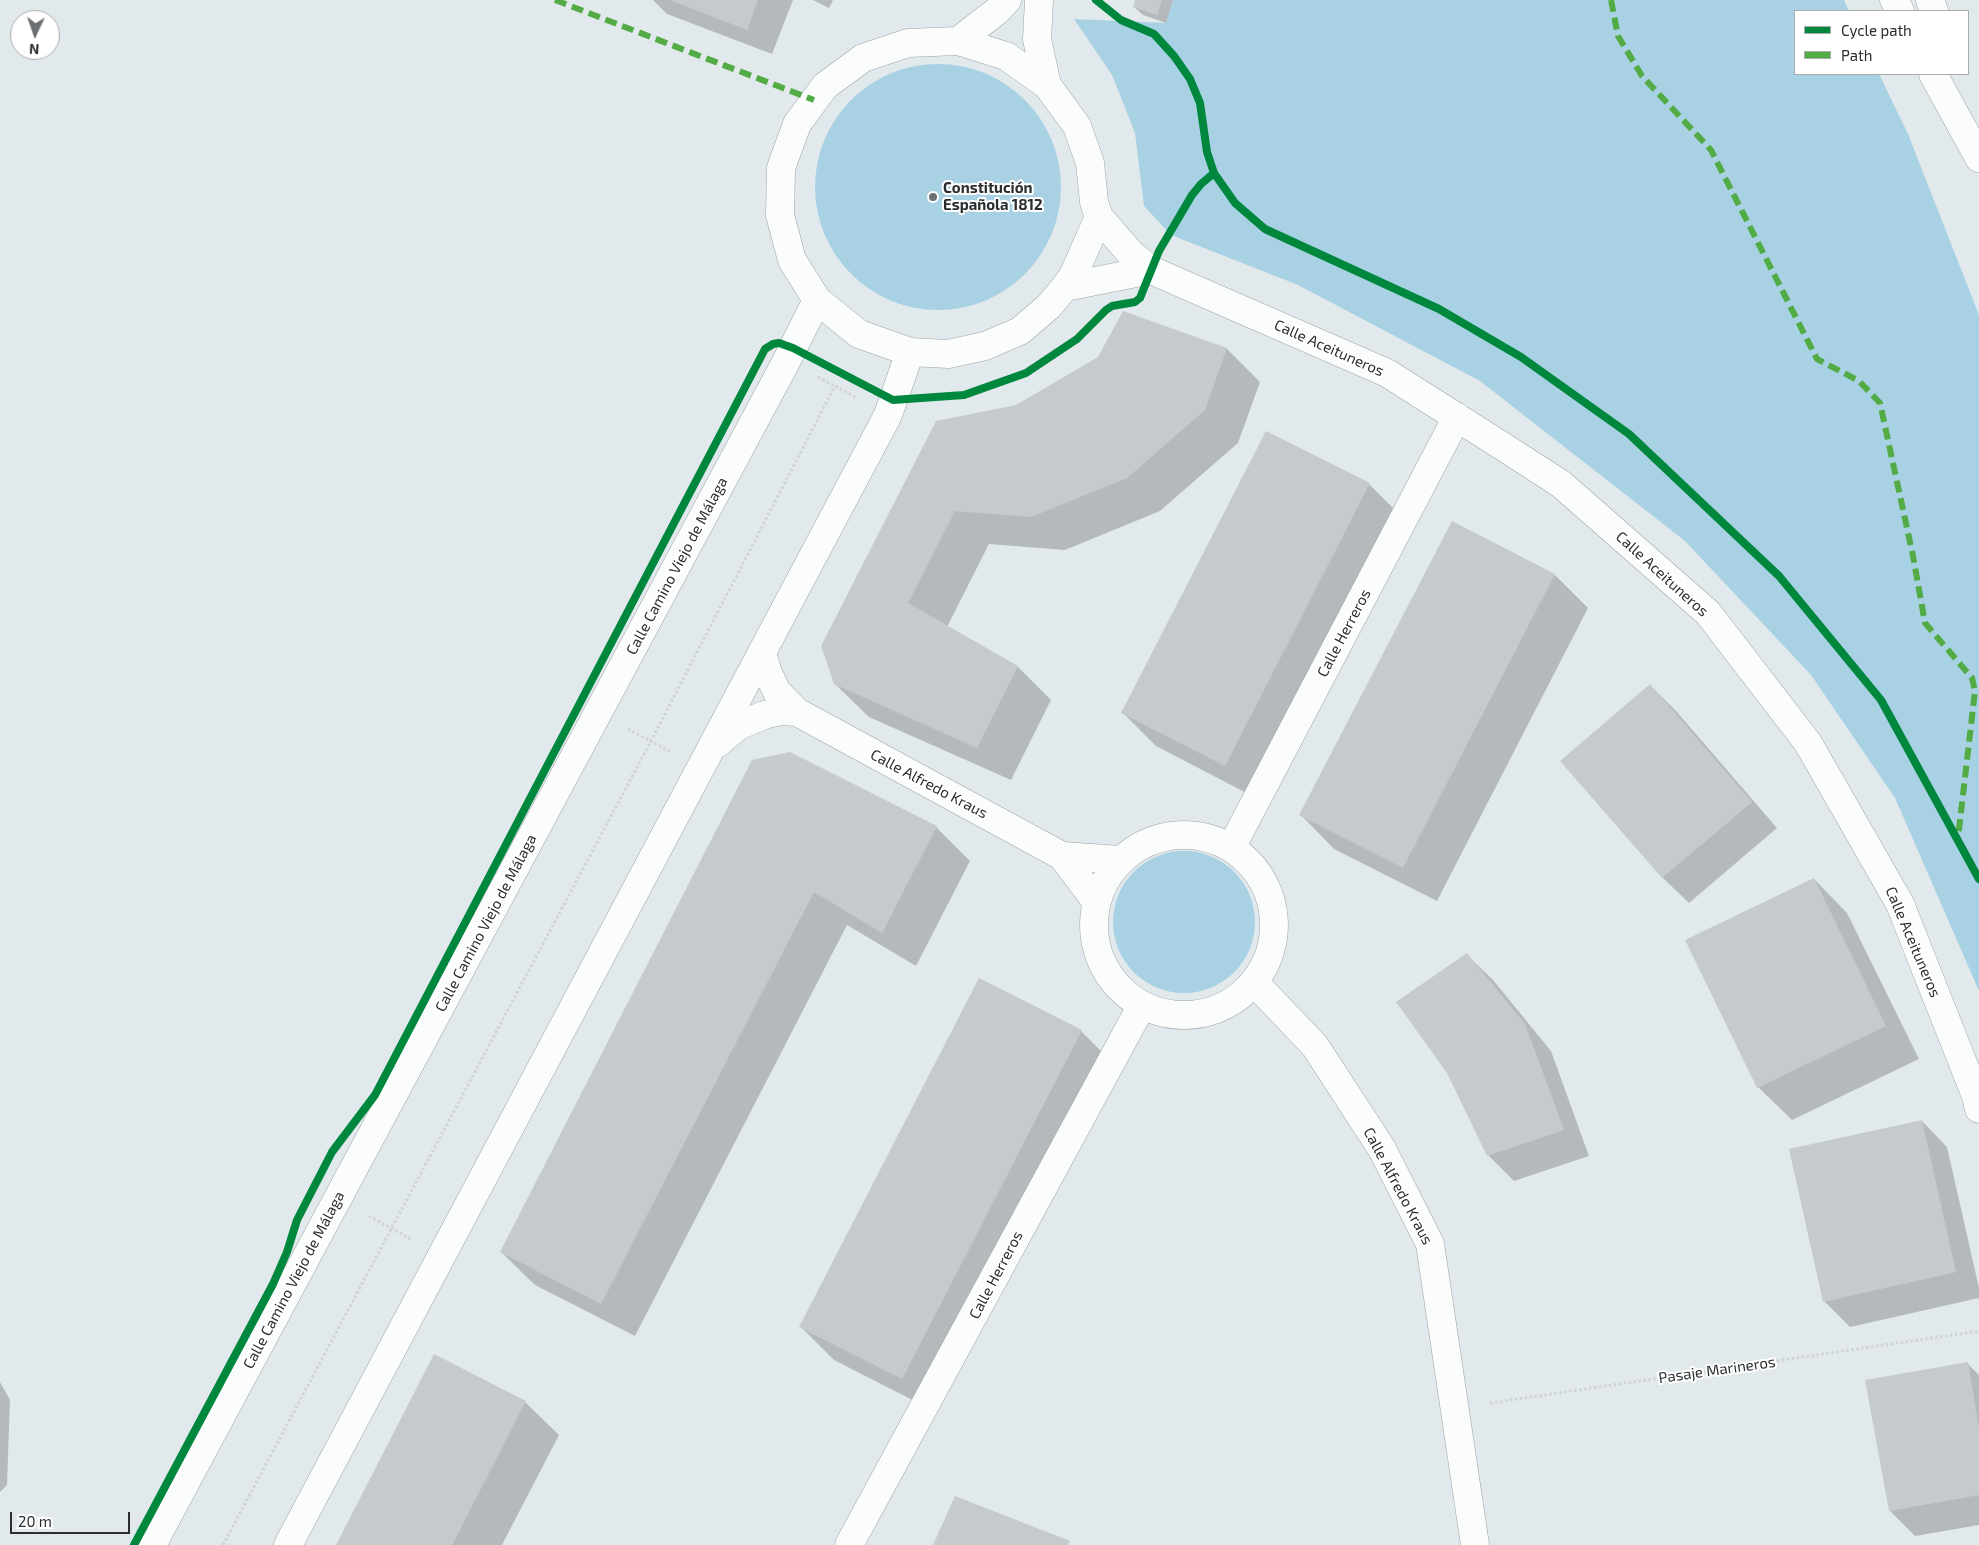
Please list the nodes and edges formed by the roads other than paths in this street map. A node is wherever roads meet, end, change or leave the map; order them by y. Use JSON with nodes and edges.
{"nodes":[{"id":1,"x":1006,"y":0,"type":"edge"},
{"id":2,"x":1040,"y":0,"type":"edge"},
{"id":3,"x":958,"y":41,"type":"junction"},
{"id":4,"x":1934,"y":75,"type":"edge"},
{"id":5,"x":1956,"y":75,"type":"edge"},
{"id":6,"x":1047,"y":85,"type":"junction"},
{"id":7,"x":1979,"y":142,"type":"edge"},
{"id":8,"x":1979,"y":158,"type":"edge"},
{"id":9,"x":1099,"y":217,"type":"junction"},
{"id":10,"x":1151,"y":270,"type":"junction"},
{"id":11,"x":1065,"y":287,"type":"junction"},
{"id":12,"x":817,"y":300,"type":"junction"},
{"id":13,"x":910,"y":352,"type":"junction"},
{"id":14,"x":1457,"y":417,"type":"junction"},
{"id":15,"x":762,"y":653,"type":"junction"},
{"id":16,"x":797,"y":712,"type":"junction"},
{"id":17,"x":706,"y":758,"type":"junction"},
{"id":18,"x":1231,"y":848,"type":"junction"},
{"id":19,"x":1062,"y":856,"type":"junction"},
{"id":20,"x":1120,"y":860,"type":"junction"},
{"id":21,"x":1096,"y":901,"type":"junction"},
{"id":22,"x":1254,"y":982,"type":"junction"},
{"id":23,"x":1142,"y":1005,"type":"junction"},
{"id":24,"x":1979,"y":1109,"type":"edge"},
{"id":25,"x":152,"y":1545,"type":"edge"},
{"id":26,"x":288,"y":1545,"type":"edge"},
{"id":27,"x":849,"y":1545,"type":"edge"},
{"id":28,"x":1475,"y":1545,"type":"edge"}],
"edges":[{"from":1,"to":3,"type":"street"},
{"from":2,"to":6,"type":"street"},
{"from":3,"to":6,"type":"street"},
{"from":3,"to":12,"type":"street"},
{"from":4,"to":8,"type":"street"},
{"from":5,"to":7,"type":"street"},
{"from":6,"to":9,"type":"street"},
{"from":9,"to":10,"type":"street","name":"Calle Aceituneros"},
{"from":9,"to":11,"type":"street"},
{"from":10,"to":11,"type":"street"},
{"from":10,"to":14,"type":"street","name":"Calle Aceituneros"},
{"from":11,"to":13,"type":"street"},
{"from":12,"to":13,"type":"street"},
{"from":12,"to":25,"type":"street","name":"Calle Camino Viejo de Málaga"},
{"from":13,"to":15,"type":"street"},
{"from":14,"to":18,"type":"street","name":"Calle Herreros"},
{"from":14,"to":24,"type":"street","name":"Calle Aceituneros"},
{"from":15,"to":16,"type":"street","name":"Calle Alfredo Kraus"},
{"from":15,"to":17,"type":"street"},
{"from":16,"to":17,"type":"street"},
{"from":16,"to":19,"type":"street","name":"Calle Alfredo Kraus"},
{"from":17,"to":26,"type":"street"},
{"from":18,"to":20,"type":"street"},
{"from":18,"to":22,"type":"street"},
{"from":19,"to":20,"type":"street","name":"Calle Alfredo Kraus"},
{"from":19,"to":21,"type":"street","name":"Calle Alfredo Kraus"},
{"from":20,"to":21,"type":"street"},
{"from":21,"to":23,"type":"street"},
{"from":22,"to":23,"type":"street"},
{"from":22,"to":28,"type":"street","name":"Calle Alfredo Kraus"},
{"from":23,"to":27,"type":"street","name":"Calle Herreros"}]}
